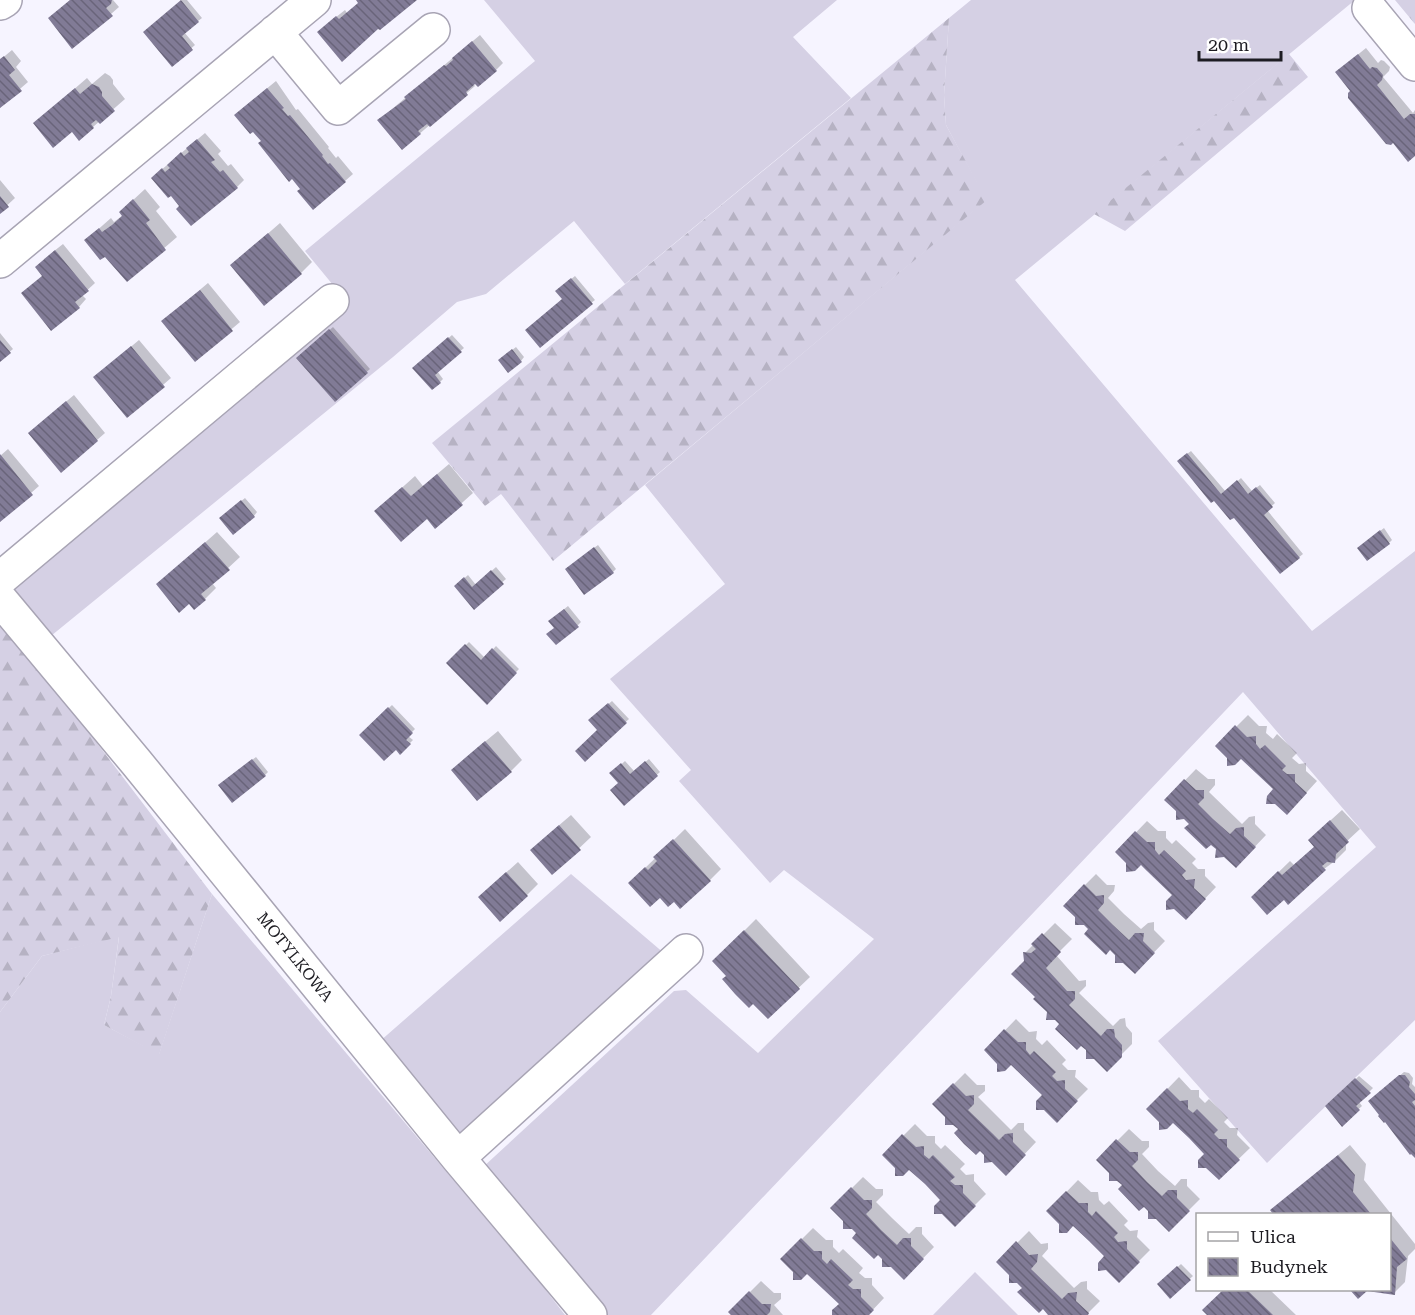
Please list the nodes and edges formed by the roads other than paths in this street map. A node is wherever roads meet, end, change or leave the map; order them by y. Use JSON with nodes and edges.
{"nodes":[{"id":1,"x":4,"y":0,"type":"edge"},
{"id":2,"x":287,"y":0,"type":"edge"},
{"id":3,"x":314,"y":0,"type":"edge"},
{"id":4,"x":0,"y":3,"type":"edge"},
{"id":5,"x":1369,"y":8,"type":"dead end"},
{"id":6,"x":433,"y":30,"type":"dead end"},
{"id":7,"x":275,"y":32,"type":"junction"},
{"id":8,"x":1415,"y":64,"type":"edge"},
{"id":9,"x":0,"y":235,"type":"edge"},
{"id":10,"x":0,"y":261,"type":"edge"},
{"id":11,"x":332,"y":301,"type":"dead end"},
{"id":12,"x":0,"y":579,"type":"edge"},
{"id":13,"x":0,"y":599,"type":"edge"},
{"id":14,"x":686,"y":951,"type":"dead end"},
{"id":15,"x":458,"y":1158,"type":"junction"},
{"id":16,"x":590,"y":1315,"type":"edge"}],
"edges":[{"from":1,"to":4,"type":"street"},
{"from":2,"to":9,"type":"street"},
{"from":3,"to":7,"type":"street"},
{"from":5,"to":8,"type":"street"},
{"from":6,"to":7,"type":"street"},
{"from":7,"to":10,"type":"street"},
{"from":11,"to":12,"type":"street"},
{"from":13,"to":15,"type":"street","name":"MOTYLKOWA"},
{"from":14,"to":15,"type":"street"},
{"from":15,"to":16,"type":"street","name":"MOTYLKOWA"}]}
